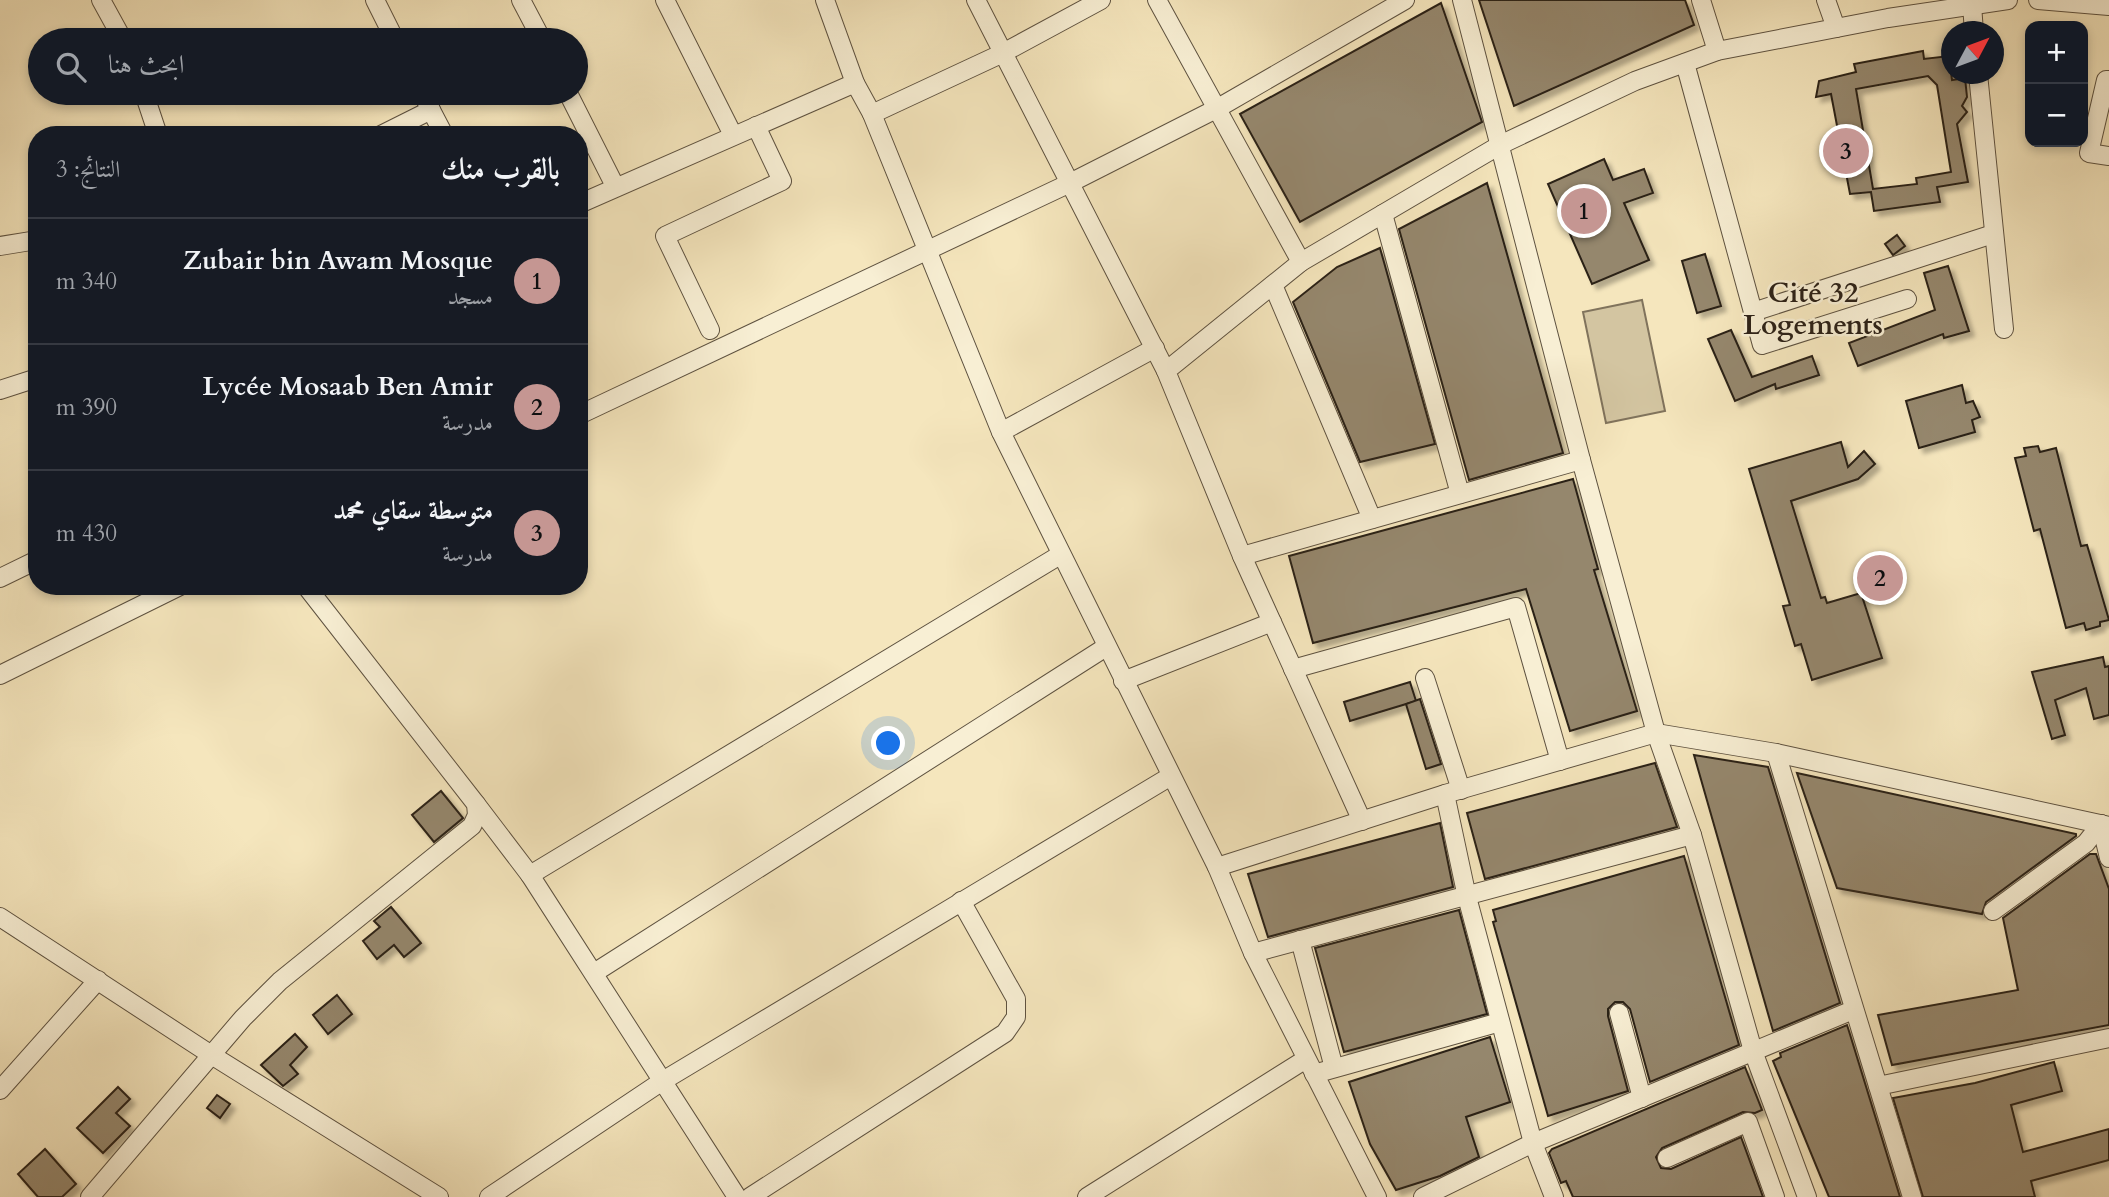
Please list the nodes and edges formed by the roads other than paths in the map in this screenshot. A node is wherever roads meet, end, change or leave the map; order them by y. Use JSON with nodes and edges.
{"nodes":[{"id":1,"x":101,"y":0,"type":"edge"},
{"id":2,"x":375,"y":0,"type":"edge"},
{"id":3,"x":521,"y":0,"type":"edge"},
{"id":4,"x":665,"y":0,"type":"edge"},
{"id":5,"x":825,"y":0,"type":"edge"},
{"id":6,"x":976,"y":0,"type":"edge"},
{"id":7,"x":1101,"y":0,"type":"edge"},
{"id":8,"x":1157,"y":0,"type":"edge"},
{"id":9,"x":1405,"y":0,"type":"edge"},
{"id":10,"x":1462,"y":0,"type":"edge"},
{"id":11,"x":1701,"y":0,"type":"edge"},
{"id":12,"x":1826,"y":0,"type":"edge"},
{"id":13,"x":2008,"y":0,"type":"edge"},
{"id":14,"x":2038,"y":0,"type":"edge"},
{"id":15,"x":1972,"y":5,"type":"junction"},
{"id":16,"x":2109,"y":6,"type":"edge"},
{"id":17,"x":1973,"y":21,"type":"edge"},
{"id":18,"x":116,"y":28,"type":"edge"},
{"id":19,"x":389,"y":28,"type":"edge"},
{"id":20,"x":536,"y":28,"type":"edge"},
{"id":21,"x":1836,"y":28,"type":"junction"},
{"id":22,"x":1717,"y":51,"type":"junction"},
{"id":23,"x":1003,"y":53,"type":"junction"},
{"id":24,"x":1685,"y":63,"type":"junction"},
{"id":25,"x":2109,"y":80,"type":"edge"},
{"id":26,"x":855,"y":83,"type":"junction"},
{"id":27,"x":1979,"y":84,"type":"edge"},
{"id":28,"x":148,"y":105,"type":"edge"},
{"id":29,"x":428,"y":105,"type":"edge"},
{"id":30,"x":574,"y":105,"type":"edge"},
{"id":31,"x":1219,"y":108,"type":"junction"},
{"id":32,"x":431,"y":110,"type":"junction"},
{"id":33,"x":872,"y":114,"type":"junction"},
{"id":34,"x":155,"y":126,"type":"edge"},
{"id":35,"x":399,"y":126,"type":"edge"},
{"id":36,"x":439,"y":126,"type":"edge"},
{"id":37,"x":585,"y":126,"type":"edge"},
{"id":38,"x":755,"y":126,"type":"junction"},
{"id":39,"x":588,"y":133,"type":"edge"},
{"id":40,"x":733,"y":135,"type":"junction"},
{"id":41,"x":1500,"y":145,"type":"junction"},
{"id":42,"x":2109,"y":156,"type":"edge"},
{"id":43,"x":1070,"y":183,"type":"junction"},
{"id":44,"x":615,"y":186,"type":"junction"},
{"id":45,"x":588,"y":200,"type":"edge"},
{"id":46,"x":1383,"y":214,"type":"junction"},
{"id":47,"x":1993,"y":234,"type":"junction"},
{"id":48,"x":28,"y":241,"type":"edge"},
{"id":49,"x":0,"y":246,"type":"edge"},
{"id":50,"x":926,"y":252,"type":"junction"},
{"id":51,"x":1301,"y":262,"type":"junction"},
{"id":52,"x":1273,"y":285,"type":"junction"},
{"id":53,"x":1907,"y":299,"type":"dead end"},
{"id":54,"x":1753,"y":313,"type":"junction"},
{"id":55,"x":2004,"y":329,"type":"dead end"},
{"id":56,"x":710,"y":330,"type":"dead end"},
{"id":57,"x":1155,"y":348,"type":"junction"},
{"id":58,"x":1166,"y":371,"type":"junction"},
{"id":59,"x":28,"y":381,"type":"edge"},
{"id":60,"x":0,"y":390,"type":"edge"},
{"id":61,"x":588,"y":411,"type":"edge"},
{"id":62,"x":1001,"y":432,"type":"junction"},
{"id":63,"x":1581,"y":460,"type":"junction"},
{"id":64,"x":1460,"y":494,"type":"junction"},
{"id":65,"x":1372,"y":519,"type":"junction"},
{"id":66,"x":1060,"y":555,"type":"junction"},
{"id":67,"x":1242,"y":556,"type":"junction"},
{"id":68,"x":28,"y":564,"type":"edge"},
{"id":69,"x":0,"y":578,"type":"edge"},
{"id":70,"x":162,"y":595,"type":"edge"},
{"id":71,"x":313,"y":595,"type":"edge"},
{"id":72,"x":1272,"y":622,"type":"junction"},
{"id":73,"x":1106,"y":647,"type":"junction"},
{"id":74,"x":1293,"y":669,"type":"junction"},
{"id":75,"x":0,"y":675,"type":"edge"},
{"id":76,"x":1425,"y":678,"type":"dead end"},
{"id":77,"x":1123,"y":681,"type":"junction"},
{"id":78,"x":1656,"y":733,"type":"junction"},
{"id":79,"x":1776,"y":753,"type":"junction"},
{"id":80,"x":1560,"y":761,"type":"junction"},
{"id":81,"x":1171,"y":776,"type":"junction"},
{"id":82,"x":1453,"y":792,"type":"junction"},
{"id":83,"x":476,"y":804,"type":"junction"},
{"id":84,"x":1362,"y":821,"type":"junction"},
{"id":85,"x":2105,"y":825,"type":"edge"},
{"id":86,"x":1692,"y":835,"type":"junction"},
{"id":87,"x":2109,"y":858,"type":"edge"},
{"id":88,"x":1217,"y":867,"type":"junction"},
{"id":89,"x":530,"y":875,"type":"junction"},
{"id":90,"x":1467,"y":897,"type":"junction"},
{"id":91,"x":961,"y":901,"type":"junction"},
{"id":92,"x":1993,"y":911,"type":"dead end"},
{"id":93,"x":0,"y":917,"type":"edge"},
{"id":94,"x":1300,"y":940,"type":"junction"},
{"id":95,"x":1253,"y":953,"type":"junction"},
{"id":96,"x":594,"y":973,"type":"junction"},
{"id":97,"x":98,"y":979,"type":"junction"},
{"id":98,"x":1853,"y":1010,"type":"junction"},
{"id":99,"x":1619,"y":1013,"type":"dead end"},
{"id":100,"x":1500,"y":1022,"type":"junction"},
{"id":101,"x":2109,"y":1038,"type":"edge"},
{"id":102,"x":1753,"y":1051,"type":"junction"},
{"id":103,"x":213,"y":1056,"type":"junction"},
{"id":104,"x":1310,"y":1067,"type":"junction"},
{"id":105,"x":1334,"y":1069,"type":"junction"},
{"id":106,"x":661,"y":1082,"type":"junction"},
{"id":107,"x":1878,"y":1086,"type":"junction"},
{"id":108,"x":0,"y":1090,"type":"edge"},
{"id":109,"x":1642,"y":1098,"type":"junction"},
{"id":110,"x":1532,"y":1143,"type":"junction"},
{"id":111,"x":1667,"y":1158,"type":"dead end"},
{"id":112,"x":725,"y":1179,"type":"junction"},
{"id":113,"x":1369,"y":1194,"type":"edge"},
{"id":114,"x":90,"y":1197,"type":"edge"},
{"id":115,"x":439,"y":1197,"type":"edge"},
{"id":116,"x":489,"y":1197,"type":"edge"},
{"id":117,"x":722,"y":1197,"type":"edge"},
{"id":118,"x":737,"y":1197,"type":"edge"},
{"id":119,"x":750,"y":1197,"type":"edge"},
{"id":120,"x":1087,"y":1197,"type":"edge"},
{"id":121,"x":1423,"y":1197,"type":"edge"},
{"id":122,"x":1554,"y":1197,"type":"edge"},
{"id":123,"x":1775,"y":1197,"type":"edge"},
{"id":124,"x":1807,"y":1197,"type":"edge"},
{"id":125,"x":1912,"y":1197,"type":"edge"}],
"edges":[{"from":1,"to":18,"type":"street"},
{"from":2,"to":19,"type":"street"},
{"from":3,"to":20,"type":"street"},
{"from":4,"to":40,"type":"street"},
{"from":5,"to":26,"type":"street"},
{"from":6,"to":23,"type":"street"},
{"from":7,"to":23,"type":"street"},
{"from":8,"to":31,"type":"street"},
{"from":9,"to":31,"type":"street"},
{"from":10,"to":41,"type":"street"},
{"from":11,"to":22,"type":"street"},
{"from":12,"to":21,"type":"street"},
{"from":13,"to":15,"type":"street"},
{"from":14,"to":16,"type":"street"},
{"from":15,"to":17,"type":"street"},
{"from":15,"to":21,"type":"street"},
{"from":21,"to":22,"type":"street"},
{"from":22,"to":24,"type":"street"},
{"from":23,"to":33,"type":"street"},
{"from":23,"to":43,"type":"street"},
{"from":24,"to":41,"type":"street"},
{"from":24,"to":54,"type":"street"},
{"from":25,"to":42,"type":"street"},
{"from":26,"to":33,"type":"street"},
{"from":26,"to":38,"type":"street"},
{"from":27,"to":47,"type":"street"},
{"from":28,"to":34,"type":"street"},
{"from":29,"to":32,"type":"street"},
{"from":30,"to":37,"type":"street"},
{"from":31,"to":43,"type":"street"},
{"from":31,"to":51,"type":"street"},
{"from":32,"to":35,"type":"street"},
{"from":32,"to":36,"type":"street"},
{"from":33,"to":50,"type":"street"},
{"from":38,"to":40,"type":"street"},
{"from":38,"to":56,"type":"street"},
{"from":39,"to":44,"type":"street"},
{"from":40,"to":44,"type":"street"},
{"from":41,"to":46,"type":"street"},
{"from":41,"to":63,"type":"street"},
{"from":43,"to":50,"type":"street"},
{"from":43,"to":57,"type":"street"},
{"from":44,"to":45,"type":"street"},
{"from":46,"to":51,"type":"street"},
{"from":46,"to":64,"type":"street"},
{"from":47,"to":54,"type":"street"},
{"from":47,"to":55,"type":"street"},
{"from":48,"to":49,"type":"street"},
{"from":50,"to":61,"type":"street"},
{"from":50,"to":62,"type":"street"},
{"from":51,"to":52,"type":"street"},
{"from":52,"to":58,"type":"street"},
{"from":52,"to":65,"type":"street"},
{"from":53,"to":54,"type":"street"},
{"from":57,"to":58,"type":"street"},
{"from":57,"to":62,"type":"street"},
{"from":58,"to":67,"type":"street"},
{"from":59,"to":60,"type":"street"},
{"from":62,"to":66,"type":"street"},
{"from":63,"to":64,"type":"street"},
{"from":63,"to":78,"type":"street"},
{"from":64,"to":65,"type":"street"},
{"from":65,"to":67,"type":"street"},
{"from":66,"to":73,"type":"street"},
{"from":66,"to":89,"type":"street"},
{"from":67,"to":72,"type":"street"},
{"from":68,"to":69,"type":"street"},
{"from":70,"to":75,"type":"street"},
{"from":71,"to":83,"type":"street"},
{"from":72,"to":74,"type":"street"},
{"from":72,"to":77,"type":"street"},
{"from":73,"to":77,"type":"street"},
{"from":73,"to":96,"type":"street"},
{"from":74,"to":80,"type":"street"},
{"from":74,"to":84,"type":"street"},
{"from":76,"to":82,"type":"street"},
{"from":77,"to":81,"type":"street"},
{"from":78,"to":79,"type":"street"},
{"from":78,"to":80,"type":"street"},
{"from":78,"to":86,"type":"street"},
{"from":79,"to":85,"type":"street"},
{"from":79,"to":98,"type":"street"},
{"from":80,"to":82,"type":"street"},
{"from":81,"to":88,"type":"street"},
{"from":81,"to":91,"type":"street"},
{"from":82,"to":84,"type":"street"},
{"from":82,"to":90,"type":"street"},
{"from":83,"to":89,"type":"street"},
{"from":83,"to":103,"type":"street"},
{"from":84,"to":88,"type":"street"},
{"from":85,"to":87,"type":"street"},
{"from":85,"to":92,"type":"street"},
{"from":86,"to":90,"type":"street"},
{"from":86,"to":102,"type":"street"},
{"from":88,"to":95,"type":"street"},
{"from":89,"to":96,"type":"street"},
{"from":90,"to":94,"type":"street"},
{"from":90,"to":100,"type":"street"},
{"from":91,"to":106,"type":"street"},
{"from":91,"to":119,"type":"street"},
{"from":93,"to":97,"type":"street"},
{"from":94,"to":95,"type":"street"},
{"from":94,"to":105,"type":"street"},
{"from":95,"to":104,"type":"street"},
{"from":96,"to":106,"type":"street"},
{"from":97,"to":103,"type":"street"},
{"from":97,"to":108,"type":"street"},
{"from":98,"to":102,"type":"street"},
{"from":98,"to":107,"type":"street"},
{"from":99,"to":109,"type":"street"},
{"from":100,"to":105,"type":"street"},
{"from":100,"to":110,"type":"street"},
{"from":101,"to":107,"type":"street"},
{"from":102,"to":109,"type":"street"},
{"from":102,"to":124,"type":"street"},
{"from":103,"to":114,"type":"street"},
{"from":103,"to":115,"type":"street"},
{"from":104,"to":105,"type":"street"},
{"from":104,"to":113,"type":"street"},
{"from":104,"to":120,"type":"street"},
{"from":106,"to":112,"type":"street"},
{"from":106,"to":116,"type":"street"},
{"from":107,"to":125,"type":"street"},
{"from":109,"to":110,"type":"street"},
{"from":110,"to":121,"type":"street"},
{"from":110,"to":122,"type":"street"},
{"from":111,"to":123,"type":"street"},
{"from":112,"to":117,"type":"street"},
{"from":112,"to":118,"type":"street"}]}
